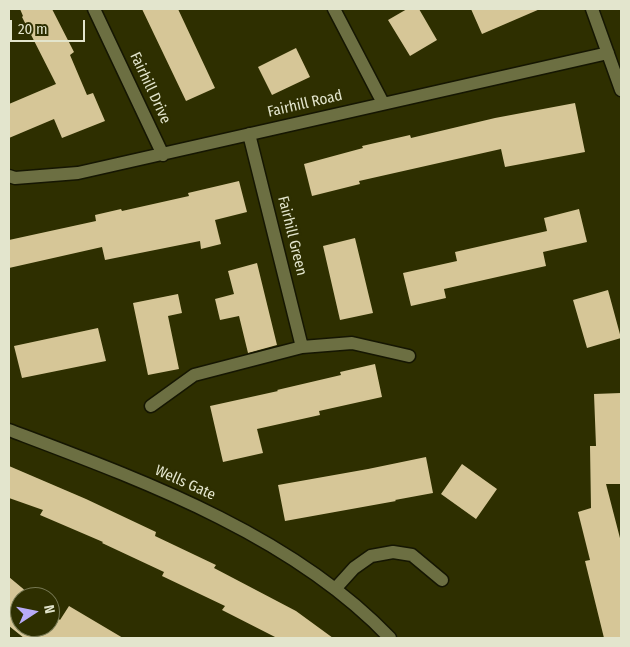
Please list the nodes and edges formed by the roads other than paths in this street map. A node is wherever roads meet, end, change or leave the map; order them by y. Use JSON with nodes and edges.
{"nodes":[{"id":1,"x":94,"y":9,"type":"edge"},
{"id":2,"x":334,"y":9,"type":"edge"},
{"id":3,"x":592,"y":9,"type":"edge"},
{"id":4,"x":608,"y":53,"type":"junction"},
{"id":5,"x":621,"y":90,"type":"edge"},
{"id":6,"x":383,"y":103,"type":"junction"},
{"id":7,"x":250,"y":134,"type":"junction"},
{"id":8,"x":163,"y":155,"type":"junction"},
{"id":9,"x":9,"y":176,"type":"edge"},
{"id":10,"x":302,"y":347,"type":"junction"},
{"id":11,"x":409,"y":356,"type":"dead end"},
{"id":12,"x":151,"y":406,"type":"dead end"},
{"id":13,"x":9,"y":430,"type":"edge"},
{"id":14,"x":442,"y":580,"type":"dead end"},
{"id":15,"x":336,"y":589,"type":"junction"},
{"id":16,"x":390,"y":638,"type":"edge"}],
"edges":[{"from":1,"to":8,"type":"street","name":"Fairhill Drive"},
{"from":2,"to":6,"type":"street"},
{"from":3,"to":4,"type":"street"},
{"from":4,"to":5,"type":"street"},
{"from":4,"to":6,"type":"street","name":"Fairhill Road"},
{"from":6,"to":7,"type":"street","name":"Fairhill Road"},
{"from":7,"to":8,"type":"street","name":"Fairhill Road"},
{"from":7,"to":10,"type":"street","name":"Fairhill Green"},
{"from":8,"to":9,"type":"street","name":"Fairhill Road"},
{"from":10,"to":11,"type":"street"},
{"from":10,"to":12,"type":"street"},
{"from":13,"to":15,"type":"street","name":"Wells Gate"},
{"from":14,"to":15,"type":"street"},
{"from":15,"to":16,"type":"street","name":"Wells Gate"}]}
